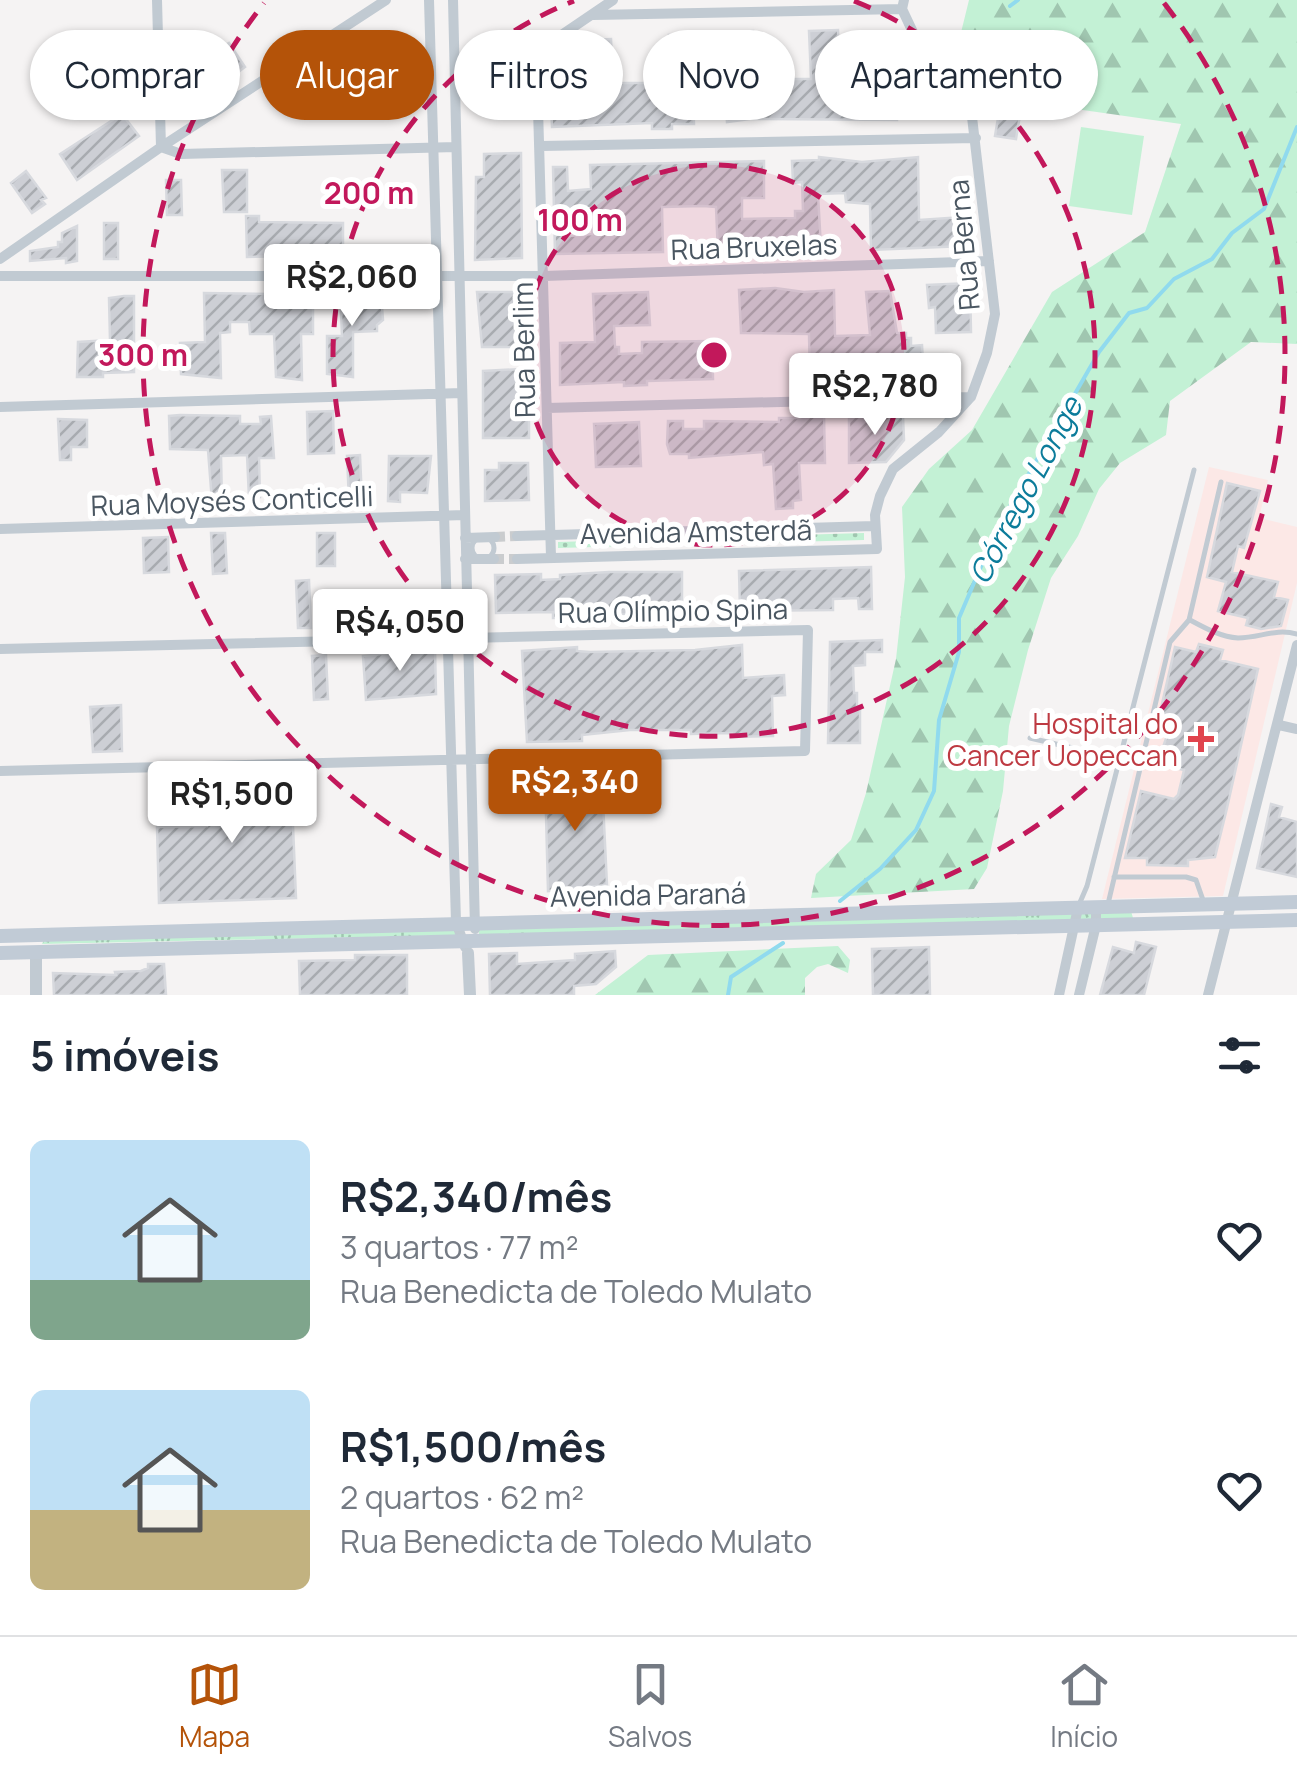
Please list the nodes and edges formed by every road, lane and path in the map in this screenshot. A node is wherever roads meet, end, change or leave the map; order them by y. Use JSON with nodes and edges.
{"nodes":[{"id":1,"x":156,"y":0,"type":"edge"},
{"id":2,"x":386,"y":0,"type":"edge"},
{"id":3,"x":429,"y":0,"type":"edge"},
{"id":4,"x":454,"y":0,"type":"edge"},
{"id":5,"x":613,"y":0,"type":"edge"},
{"id":6,"x":903,"y":4,"type":"edge"},
{"id":7,"x":590,"y":16,"type":"junction"},
{"id":8,"x":976,"y":138,"type":"junction"},
{"id":9,"x":541,"y":146,"type":"junction"},
{"id":10,"x":161,"y":147,"type":"junction"},
{"id":11,"x":432,"y":147,"type":"junction"},
{"id":12,"x":456,"y":147,"type":"junction"},
{"id":13,"x":0,"y":259,"type":"edge"},
{"id":14,"x":989,"y":261,"type":"junction"},
{"id":15,"x":0,"y":276,"type":"edge"},
{"id":16,"x":435,"y":276,"type":"junction"},
{"id":17,"x":460,"y":276,"type":"junction"},
{"id":18,"x":544,"y":276,"type":"junction"},
{"id":19,"x":462,"y":393,"type":"junction"},
{"id":20,"x":439,"y":394,"type":"junction"},
{"id":21,"x":971,"y":397,"type":"junction"},
{"id":22,"x":0,"y":406,"type":"edge"},
{"id":23,"x":547,"y":408,"type":"junction"},
{"id":24,"x":1194,"y":470,"type":"dead end"},
{"id":25,"x":1220,"y":482,"type":"dead end"},
{"id":26,"x":465,"y":515,"type":"junction"},
{"id":27,"x":442,"y":516,"type":"junction"},
{"id":28,"x":874,"y":526,"type":"junction"},
{"id":29,"x":0,"y":529,"type":"edge"},
{"id":30,"x":550,"y":535,"type":"junction"},
{"id":31,"x":517,"y":536,"type":"tunnel mouth"},
{"id":32,"x":489,"y":537,"type":"junction"},
{"id":33,"x":465,"y":538,"type":"junction"},
{"id":34,"x":550,"y":558,"type":"junction"},
{"id":35,"x":489,"y":559,"type":"junction"},
{"id":36,"x":517,"y":559,"type":"tunnel mouth"},
{"id":37,"x":466,"y":560,"type":"junction"},
{"id":38,"x":1189,"y":620,"type":"junction"},
{"id":39,"x":1297,"y":634,"type":"edge"},
{"id":40,"x":446,"y":638,"type":"junction"},
{"id":41,"x":468,"y":638,"type":"junction"},
{"id":42,"x":1297,"y":645,"type":"edge"},
{"id":43,"x":0,"y":649,"type":"edge"},
{"id":44,"x":1278,"y":725,"type":"junction"},
{"id":45,"x":1297,"y":730,"type":"edge"},
{"id":46,"x":1030,"y":738,"type":"dead end"},
{"id":47,"x":1120,"y":759,"type":"junction"},
{"id":48,"x":449,"y":760,"type":"junction"},
{"id":49,"x":470,"y":760,"type":"junction"},
{"id":50,"x":0,"y":771,"type":"edge"},
{"id":51,"x":1114,"y":877,"type":"junction"},
{"id":52,"x":1087,"y":886,"type":"junction"},
{"id":53,"x":1297,"y":902,"type":"edge"},
{"id":54,"x":1204,"y":903,"type":"junction"},
{"id":55,"x":1231,"y":904,"type":"junction"},
{"id":56,"x":1136,"y":906,"type":"junction"},
{"id":57,"x":1101,"y":907,"type":"junction"},
{"id":58,"x":1078,"y":908,"type":"junction"},
{"id":59,"x":1297,"y":920,"type":"edge"},
{"id":60,"x":1227,"y":921,"type":"junction"},
{"id":61,"x":456,"y":922,"type":"junction"},
{"id":62,"x":475,"y":922,"type":"junction"},
{"id":63,"x":1136,"y":923,"type":"junction"},
{"id":64,"x":1096,"y":925,"type":"junction"},
{"id":65,"x":1075,"y":926,"type":"junction"},
{"id":66,"x":35,"y":935,"type":"junction"},
{"id":67,"x":0,"y":936,"type":"edge"},
{"id":68,"x":468,"y":944,"type":"junction"},
{"id":69,"x":0,"y":953,"type":"edge"},
{"id":70,"x":36,"y":953,"type":"junction"},
{"id":71,"x":36,"y":995,"type":"edge"},
{"id":72,"x":470,"y":995,"type":"edge"},
{"id":73,"x":1058,"y":995,"type":"edge"},
{"id":74,"x":1079,"y":995,"type":"edge"},
{"id":75,"x":1208,"y":995,"type":"edge"}],
"edges":[{"from":1,"to":10,"type":"street"},
{"from":2,"to":10,"type":"street"},
{"from":3,"to":11,"type":"street"},
{"from":4,"to":12,"type":"street"},
{"from":5,"to":7,"type":"street","name":"Rua Berlim"},
{"from":6,"to":7,"type":"street"},
{"from":6,"to":8,"type":"street","name":"Rua Berna"},
{"from":7,"to":9,"type":"street","name":"Rua Berlim"},
{"from":8,"to":9,"type":"street"},
{"from":8,"to":14,"type":"street","name":"Rua Berna"},
{"from":9,"to":18,"type":"street","name":"Rua Berlim"},
{"from":10,"to":11,"type":"street"},
{"from":10,"to":13,"type":"street"},
{"from":11,"to":12,"type":"street"},
{"from":11,"to":16,"type":"street"},
{"from":12,"to":17,"type":"street"},
{"from":14,"to":18,"type":"street","name":"Rua Bruxelas"},
{"from":14,"to":21,"type":"street","name":"Rua Berna"},
{"from":15,"to":16,"type":"street","name":"Rua Bruxelas"},
{"from":16,"to":17,"type":"street","name":"Rua Bruxelas"},
{"from":16,"to":20,"type":"street"},
{"from":17,"to":18,"type":"street","name":"Rua Bruxelas"},
{"from":17,"to":19,"type":"street"},
{"from":18,"to":23,"type":"street","name":"Rua Berlim"},
{"from":19,"to":20,"type":"street"},
{"from":19,"to":26,"type":"street"},
{"from":20,"to":22,"type":"street"},
{"from":20,"to":27,"type":"street"},
{"from":21,"to":23,"type":"street"},
{"from":21,"to":28,"type":"street","name":"Rua Berna"},
{"from":23,"to":30,"type":"street","name":"Rua Berlim"},
{"from":24,"to":47,"type":"lane"},
{"from":25,"to":38,"type":"lane"},
{"from":26,"to":27,"type":"street","name":"Rua Moysés Conticelli"},
{"from":26,"to":33,"type":"street"},
{"from":27,"to":29,"type":"street","name":"Rua Moysés Conticelli"},
{"from":27,"to":40,"type":"street"},
{"from":28,"to":30,"type":"street","name":"Avenida Amsterdã"},
{"from":28,"to":34,"type":"street","name":"Avenida Amsterdã"},
{"from":30,"to":31,"type":"street","name":"Avenida Amsterdã"},
{"from":30,"to":34,"type":"street","name":"Rua Berlim"},
{"from":32,"to":33,"type":"street"},
{"from":32,"to":35,"type":"lane"},
{"from":32,"to":35,"type":"lane"},
{"from":33,"to":37,"type":"street"},
{"from":34,"to":36,"type":"street","name":"Avenida Amsterdã"},
{"from":35,"to":37,"type":"street"},
{"from":37,"to":41,"type":"street"},
{"from":38,"to":39,"type":"lane"},
{"from":38,"to":51,"type":"lane"},
{"from":40,"to":41,"type":"street","name":"Rua Olímpio Spina"},
{"from":40,"to":43,"type":"street","name":"Rua Olímpio Spina"},
{"from":40,"to":48,"type":"street"},
{"from":41,"to":49,"type":"street"},
{"from":41,"to":49,"type":"street","name":"Rua Olímpio Spina"},
{"from":42,"to":44,"type":"street"},
{"from":44,"to":45,"type":"street"},
{"from":44,"to":55,"type":"street"},
{"from":46,"to":47,"type":"lane"},
{"from":47,"to":52,"type":"lane"},
{"from":48,"to":49,"type":"street"},
{"from":48,"to":50,"type":"street"},
{"from":48,"to":61,"type":"street"},
{"from":49,"to":62,"type":"street"},
{"from":51,"to":54,"type":"lane"},
{"from":51,"to":57,"type":"lane"},
{"from":52,"to":57,"type":"lane"},
{"from":52,"to":58,"type":"lane"},
{"from":53,"to":55,"type":"main road","name":"Avenida Paraná"},
{"from":54,"to":55,"type":"main road","name":"Avenida Paraná"},
{"from":54,"to":56,"type":"main road","name":"Avenida Paraná"},
{"from":55,"to":60,"type":"street"},
{"from":56,"to":57,"type":"main road","name":"Avenida Paraná"},
{"from":56,"to":63,"type":"main road"},
{"from":57,"to":58,"type":"main road","name":"Avenida Paraná"},
{"from":57,"to":64,"type":"street"},
{"from":58,"to":62,"type":"main road","name":"Avenida Paraná"},
{"from":58,"to":65,"type":"street"},
{"from":59,"to":60,"type":"main road","name":"Avenida Paraná"},
{"from":60,"to":63,"type":"main road","name":"Avenida Paraná"},
{"from":60,"to":75,"type":"street"},
{"from":61,"to":62,"type":"main road","name":"Avenida Paraná"},
{"from":61,"to":66,"type":"main road","name":"Avenida Paraná"},
{"from":61,"to":68,"type":"street"},
{"from":62,"to":68,"type":"street"},
{"from":63,"to":64,"type":"main road","name":"Avenida Paraná"},
{"from":64,"to":65,"type":"main road","name":"Avenida Paraná"},
{"from":64,"to":74,"type":"street"},
{"from":65,"to":68,"type":"main road","name":"Avenida Paraná"},
{"from":65,"to":73,"type":"street"},
{"from":66,"to":67,"type":"main road","name":"Avenida Paraná"},
{"from":66,"to":70,"type":"main road"},
{"from":68,"to":70,"type":"main road","name":"Avenida Paraná"},
{"from":68,"to":72,"type":"street"},
{"from":69,"to":70,"type":"main road","name":"Avenida Paraná"},
{"from":70,"to":71,"type":"street"}]}
